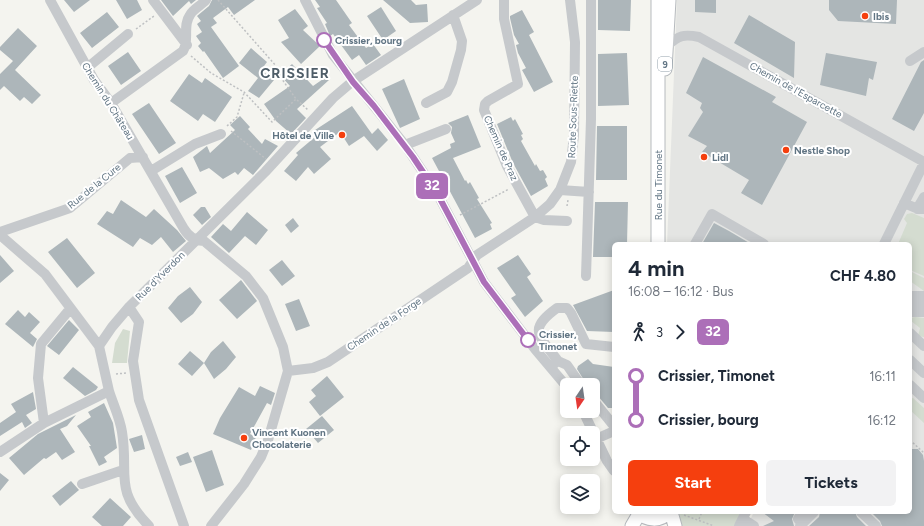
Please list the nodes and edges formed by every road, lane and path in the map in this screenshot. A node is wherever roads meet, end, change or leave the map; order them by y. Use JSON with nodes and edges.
{"nodes":[{"id":1,"x":50,"y":0,"type":"edge"},
{"id":2,"x":153,"y":0,"type":"edge"},
{"id":3,"x":218,"y":0,"type":"edge"},
{"id":4,"x":305,"y":0,"type":"edge"},
{"id":5,"x":504,"y":0,"type":"edge"},
{"id":6,"x":570,"y":0,"type":"edge"},
{"id":7,"x":591,"y":0,"type":"edge"},
{"id":8,"x":658,"y":0,"type":"edge"},
{"id":9,"x":669,"y":0,"type":"edge"},
{"id":10,"x":472,"y":1,"type":"edge"},
{"id":11,"x":203,"y":3,"type":"edge"},
{"id":12,"x":160,"y":11,"type":"junction"},
{"id":13,"x":453,"y":15,"type":"junction"},
{"id":14,"x":128,"y":34,"type":"joint"},
{"id":15,"x":575,"y":42,"type":"junction"},
{"id":16,"x":591,"y":42,"type":"junction"},
{"id":17,"x":667,"y":46,"type":"junction"},
{"id":18,"x":185,"y":47,"type":"junction"},
{"id":19,"x":924,"y":52,"type":"edge"},
{"id":20,"x":910,"y":61,"type":"dead end"},
{"id":21,"x":87,"y":68,"type":"junction"},
{"id":22,"x":353,"y":82,"type":"junction"},
{"id":23,"x":244,"y":92,"type":"junction"},
{"id":24,"x":296,"y":99,"type":"junction"},
{"id":25,"x":111,"y":102,"type":"junction"},
{"id":26,"x":426,"y":103,"type":"dead end"},
{"id":27,"x":312,"y":113,"type":"dead end"},
{"id":28,"x":574,"y":118,"type":"junction"},
{"id":29,"x":591,"y":119,"type":"junction"},
{"id":30,"x":659,"y":127,"type":"junction"},
{"id":31,"x":446,"y":129,"type":"dead end"},
{"id":32,"x":221,"y":134,"type":"dead end"},
{"id":33,"x":134,"y":143,"type":"junction"},
{"id":34,"x":405,"y":145,"type":"junction"},
{"id":35,"x":143,"y":157,"type":"junction"},
{"id":36,"x":130,"y":158,"type":"junction"},
{"id":37,"x":268,"y":160,"type":"dead end"},
{"id":38,"x":924,"y":163,"type":"edge"},
{"id":39,"x":151,"y":171,"type":"junction"},
{"id":40,"x":517,"y":185,"type":"junction"},
{"id":41,"x":560,"y":190,"type":"junction"},
{"id":42,"x":589,"y":192,"type":"junction"},
{"id":43,"x":924,"y":197,"type":"edge"},
{"id":44,"x":904,"y":203,"type":"junction"},
{"id":45,"x":921,"y":209,"type":"edge"},
{"id":46,"x":460,"y":215,"type":"dead end"},
{"id":47,"x":535,"y":217,"type":"junction"},
{"id":48,"x":567,"y":221,"type":"dead end"},
{"id":49,"x":1,"y":236,"type":"edge"},
{"id":50,"x":195,"y":240,"type":"junction"},
{"id":51,"x":658,"y":242,"type":"edge"},
{"id":52,"x":696,"y":242,"type":"edge"},
{"id":53,"x":761,"y":242,"type":"edge"},
{"id":54,"x":885,"y":242,"type":"edge"},
{"id":55,"x":474,"y":262,"type":"junction"},
{"id":56,"x":586,"y":276,"type":"dead end"},
{"id":57,"x":924,"y":296,"type":"edge"},
{"id":58,"x":912,"y":303,"type":"edge"},
{"id":59,"x":912,"y":304,"type":"edge"},
{"id":60,"x":924,"y":304,"type":"edge"},
{"id":61,"x":912,"y":305,"type":"edge"},
{"id":62,"x":129,"y":307,"type":"junction"},
{"id":63,"x":70,"y":309,"type":"junction"},
{"id":64,"x":924,"y":312,"type":"edge"},
{"id":65,"x":912,"y":335,"type":"edge"},
{"id":66,"x":99,"y":346,"type":"junction"},
{"id":67,"x":924,"y":346,"type":"edge"},
{"id":68,"x":612,"y":347,"type":"edge"},
{"id":69,"x":912,"y":362,"type":"edge"},
{"id":70,"x":554,"y":364,"type":"junction"},
{"id":71,"x":288,"y":371,"type":"junction"},
{"id":72,"x":134,"y":373,"type":"junction"},
{"id":73,"x":924,"y":373,"type":"edge"},
{"id":74,"x":105,"y":375,"type":"junction"},
{"id":75,"x":562,"y":378,"type":"edge"},
{"id":76,"x":576,"y":378,"type":"edge"},
{"id":77,"x":912,"y":387,"type":"edge"},
{"id":78,"x":109,"y":391,"type":"junction"},
{"id":79,"x":924,"y":398,"type":"edge"},
{"id":80,"x":600,"y":409,"type":"edge"},
{"id":81,"x":44,"y":423,"type":"junction"},
{"id":82,"x":612,"y":424,"type":"edge"},
{"id":83,"x":612,"y":432,"type":"edge"},
{"id":84,"x":600,"y":437,"type":"edge"},
{"id":85,"x":912,"y":442,"type":"edge"},
{"id":86,"x":600,"y":447,"type":"edge"},
{"id":87,"x":0,"y":452,"type":"edge"},
{"id":88,"x":924,"y":453,"type":"edge"},
{"id":89,"x":612,"y":468,"type":"edge"},
{"id":90,"x":123,"y":470,"type":"junction"},
{"id":91,"x":82,"y":484,"type":"dead end"},
{"id":92,"x":669,"y":514,"type":"edge"},
{"id":93,"x":672,"y":514,"type":"edge"},
{"id":94,"x":679,"y":514,"type":"edge"},
{"id":95,"x":701,"y":514,"type":"edge"},
{"id":96,"x":801,"y":514,"type":"edge"},
{"id":97,"x":812,"y":514,"type":"edge"},
{"id":98,"x":863,"y":514,"type":"edge"},
{"id":99,"x":645,"y":518,"type":"edge"},
{"id":100,"x":742,"y":519,"type":"edge"},
{"id":101,"x":699,"y":520,"type":"junction"},
{"id":102,"x":801,"y":525,"type":"edge"},
{"id":103,"x":148,"y":526,"type":"edge"},
{"id":104,"x":184,"y":526,"type":"edge"},
{"id":105,"x":211,"y":526,"type":"edge"},
{"id":106,"x":632,"y":526,"type":"edge"},
{"id":107,"x":675,"y":526,"type":"edge"},
{"id":108,"x":714,"y":526,"type":"edge"},
{"id":109,"x":754,"y":526,"type":"edge"},
{"id":110,"x":876,"y":526,"type":"edge"}],
"edges":[{"from":1,"to":21,"type":"street","name":"Chemin du Château"},
{"from":2,"to":12,"type":"street"},
{"from":3,"to":24,"type":"path"},
{"from":4,"to":22,"type":"street"},
{"from":5,"to":40,"type":"street","name":"Chemin de Praz"},
{"from":6,"to":15,"type":"street","name":"Route Sous-Riette"},
{"from":7,"to":16,"type":"street"},
{"from":8,"to":30,"type":"main road","name":"Rue du Timonet","number":"9"},
{"from":9,"to":17,"type":"main road","name":"Rue du Timonet","number":"9"},
{"from":10,"to":13,"type":"street"},
{"from":11,"to":18,"type":"street"},
{"from":12,"to":14,"type":"path"},
{"from":12,"to":18,"type":"street"},
{"from":13,"to":22,"type":"street"},
{"from":13,"to":26,"type":"street"},
{"from":14,"to":21,"type":"street"},
{"from":15,"to":16,"type":"street"},
{"from":15,"to":28,"type":"street","name":"Route Sous-Riette"},
{"from":16,"to":29,"type":"street"},
{"from":17,"to":30,"type":"main road","name":"Rue du Timonet","number":"9"},
{"from":17,"to":38,"type":"street","name":"Chemin de l'Esparcette"},
{"from":18,"to":23,"type":"path"},
{"from":18,"to":25,"type":"street"},
{"from":19,"to":20,"type":"street"},
{"from":21,"to":25,"type":"street","name":"Chemin du Château"},
{"from":22,"to":34,"type":"street"},
{"from":22,"to":50,"type":"street","name":"Rue d'Yverdon"},
{"from":23,"to":24,"type":"path"},
{"from":23,"to":37,"type":"path"},
{"from":24,"to":27,"type":"path"},
{"from":25,"to":33,"type":"street","name":"Chemin du Château"},
{"from":28,"to":29,"type":"street"},
{"from":28,"to":41,"type":"street","name":"Route Sous-Riette"},
{"from":29,"to":42,"type":"street"},
{"from":30,"to":51,"type":"main road","name":"Rue du Timonet","number":"9"},
{"from":31,"to":34,"type":"street"},
{"from":32,"to":39,"type":"street"},
{"from":33,"to":35,"type":"street","name":"Chemin du Château"},
{"from":33,"to":36,"type":"street"},
{"from":34,"to":55,"type":"street"},
{"from":35,"to":36,"type":"street","name":"Rue de la Cure"},
{"from":35,"to":39,"type":"street","name":"Chemin du Château"},
{"from":36,"to":49,"type":"street","name":"Rue de la Cure"},
{"from":38,"to":44,"type":"street"},
{"from":39,"to":50,"type":"street","name":"Chemin du Château"},
{"from":40,"to":46,"type":"path"},
{"from":40,"to":47,"type":"street","name":"Chemin de Praz"},
{"from":41,"to":42,"type":"street"},
{"from":41,"to":47,"type":"street","name":"Route Sous-Riette"},
{"from":42,"to":56,"type":"street"},
{"from":43,"to":45,"type":"street"},
{"from":44,"to":45,"type":"street"},
{"from":44,"to":54,"type":"street"},
{"from":47,"to":48,"type":"street"},
{"from":47,"to":55,"type":"street","name":"Route Sous-Riette"},
{"from":49,"to":63,"type":"street","name":"Rue de la Cure"},
{"from":50,"to":62,"type":"street","name":"Rue d'Yverdon"},
{"from":50,"to":71,"type":"street"},
{"from":52,"to":53,"type":"street"},
{"from":55,"to":70,"type":"street"},
{"from":55,"to":71,"type":"street","name":"Chemin de la Forge"},
{"from":57,"to":58,"type":"street"},
{"from":59,"to":60,"type":"street"},
{"from":61,"to":64,"type":"street"},
{"from":62,"to":66,"type":"street"},
{"from":62,"to":72,"type":"street","name":"Rue d'Yverdon"},
{"from":63,"to":66,"type":"street","name":"Rue de la Cure"},
{"from":63,"to":81,"type":"street"},
{"from":65,"to":67,"type":"street"},
{"from":66,"to":74,"type":"street"},
{"from":68,"to":70,"type":"street"},
{"from":69,"to":73,"type":"street"},
{"from":70,"to":75,"type":"street"},
{"from":70,"to":76,"type":"street"},
{"from":71,"to":105,"type":"street"},
{"from":72,"to":74,"type":"path"},
{"from":72,"to":104,"type":"street","name":"Rue d'Yverdon"},
{"from":74,"to":78,"type":"street"},
{"from":77,"to":79,"type":"street"},
{"from":78,"to":81,"type":"street"},
{"from":78,"to":90,"type":"street"},
{"from":80,"to":82,"type":"street"},
{"from":81,"to":87,"type":"street"},
{"from":83,"to":84,"type":"street"},
{"from":85,"to":88,"type":"path"},
{"from":86,"to":89,"type":"street"},
{"from":90,"to":91,"type":"street"},
{"from":90,"to":103,"type":"street"},
{"from":92,"to":99,"type":"main road"},
{"from":93,"to":107,"type":"main road"},
{"from":94,"to":101,"type":"path"},
{"from":95,"to":101,"type":"path"},
{"from":96,"to":102,"type":"street"},
{"from":97,"to":102,"type":"street"},
{"from":98,"to":110,"type":"street"},
{"from":99,"to":106,"type":"main road"},
{"from":100,"to":109,"type":"street"},
{"from":101,"to":108,"type":"path"}]}
